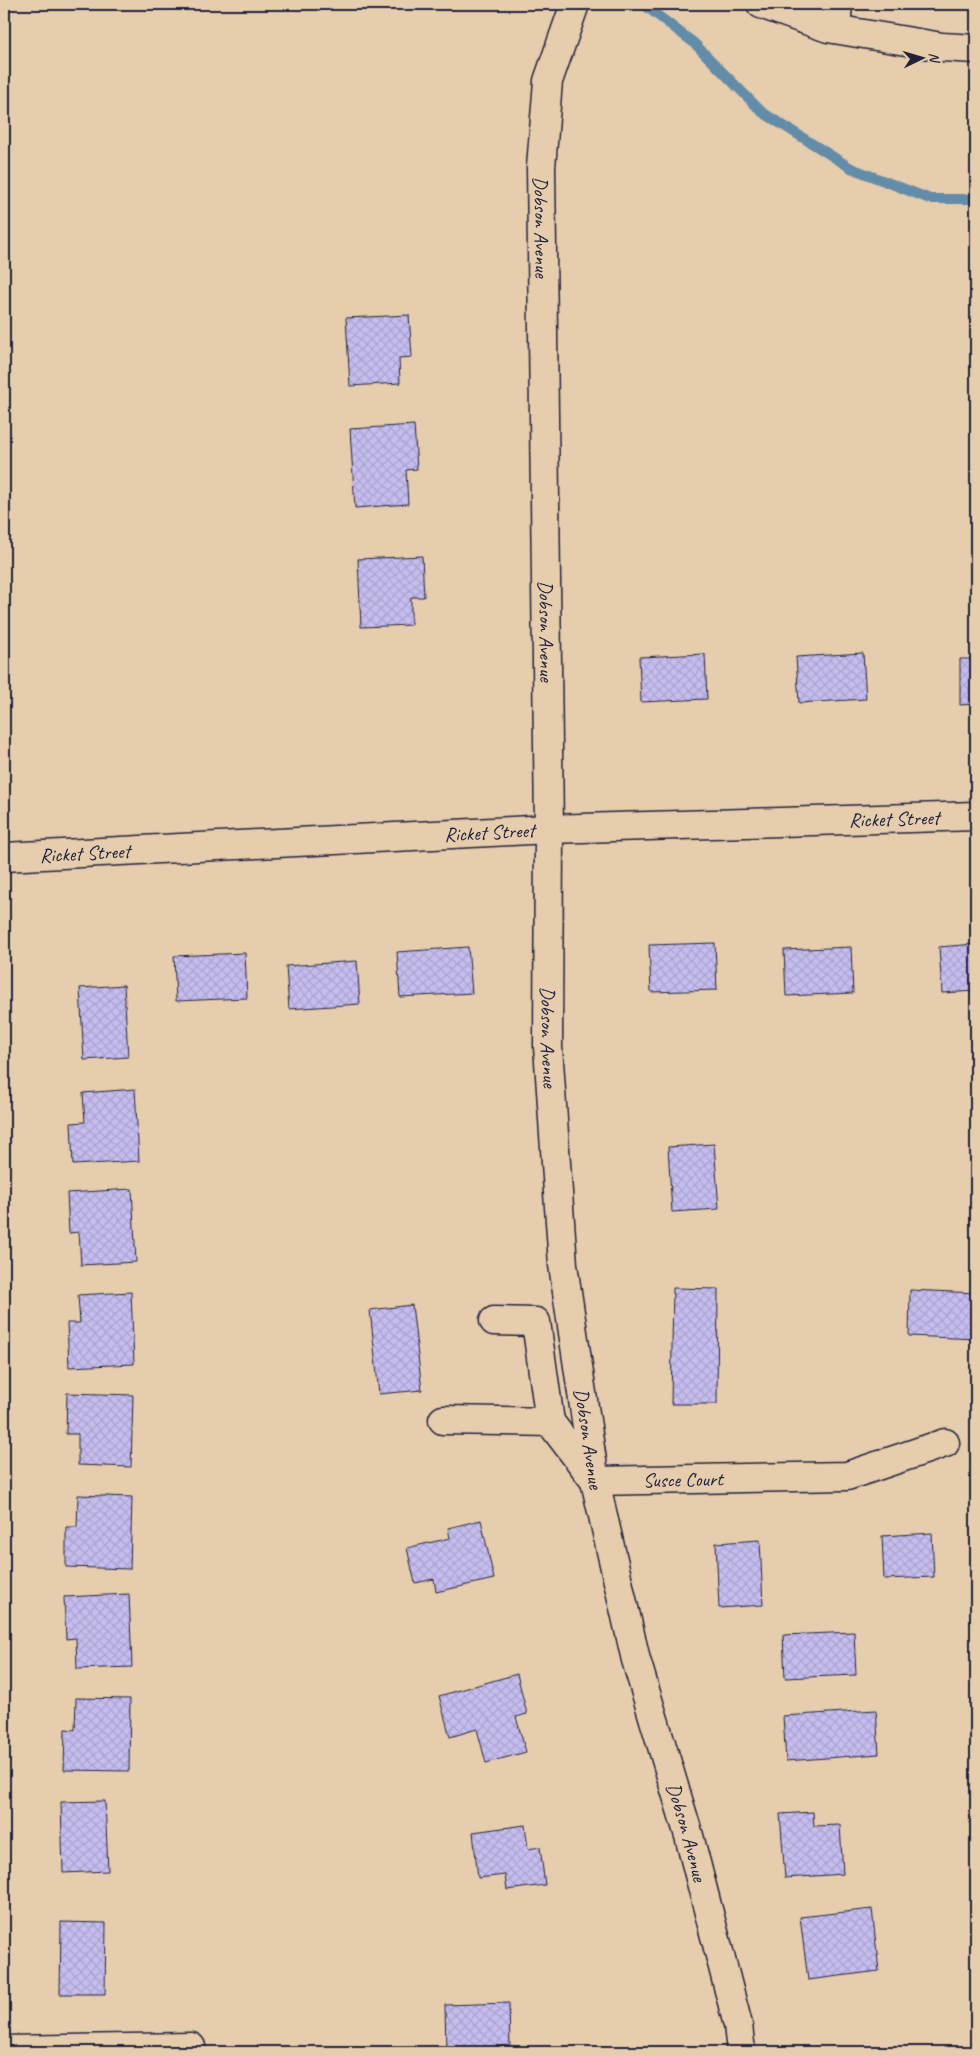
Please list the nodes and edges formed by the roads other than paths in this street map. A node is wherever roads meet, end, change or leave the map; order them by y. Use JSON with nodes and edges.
{"nodes":[{"id":1,"x":575,"y":4,"type":"edge"},
{"id":2,"x":761,"y":4,"type":"edge"},
{"id":3,"x":837,"y":16,"type":"edge"},
{"id":4,"x":976,"y":49,"type":"edge"},
{"id":5,"x":976,"y":816,"type":"edge"},
{"id":6,"x":549,"y":829,"type":"junction"},
{"id":7,"x":4,"y":856,"type":"edge"},
{"id":8,"x":494,"y":1321,"type":"dead end"},
{"id":9,"x":444,"y":1420,"type":"dead end"},
{"id":10,"x":550,"y":1422,"type":"junction"},
{"id":11,"x":945,"y":1443,"type":"dead end"},
{"id":12,"x":595,"y":1481,"type":"junction"},
{"id":13,"x":191,"y":2049,"type":"edge"},
{"id":14,"x":4,"y":2050,"type":"edge"},
{"id":15,"x":741,"y":2052,"type":"edge"}],
"edges":[{"from":1,"to":6,"type":"street","name":"Dobson Avenue"},
{"from":2,"to":3,"type":"street"},
{"from":3,"to":4,"type":"street"},
{"from":5,"to":6,"type":"street","name":"Ricket Street"},
{"from":6,"to":7,"type":"street","name":"Ricket Street"},
{"from":6,"to":12,"type":"street","name":"Dobson Avenue"},
{"from":8,"to":10,"type":"street"},
{"from":9,"to":10,"type":"street"},
{"from":10,"to":12,"type":"street"},
{"from":11,"to":12,"type":"street","name":"Susce Court"},
{"from":12,"to":15,"type":"street","name":"Dobson Avenue"},
{"from":13,"to":14,"type":"street"}]}
